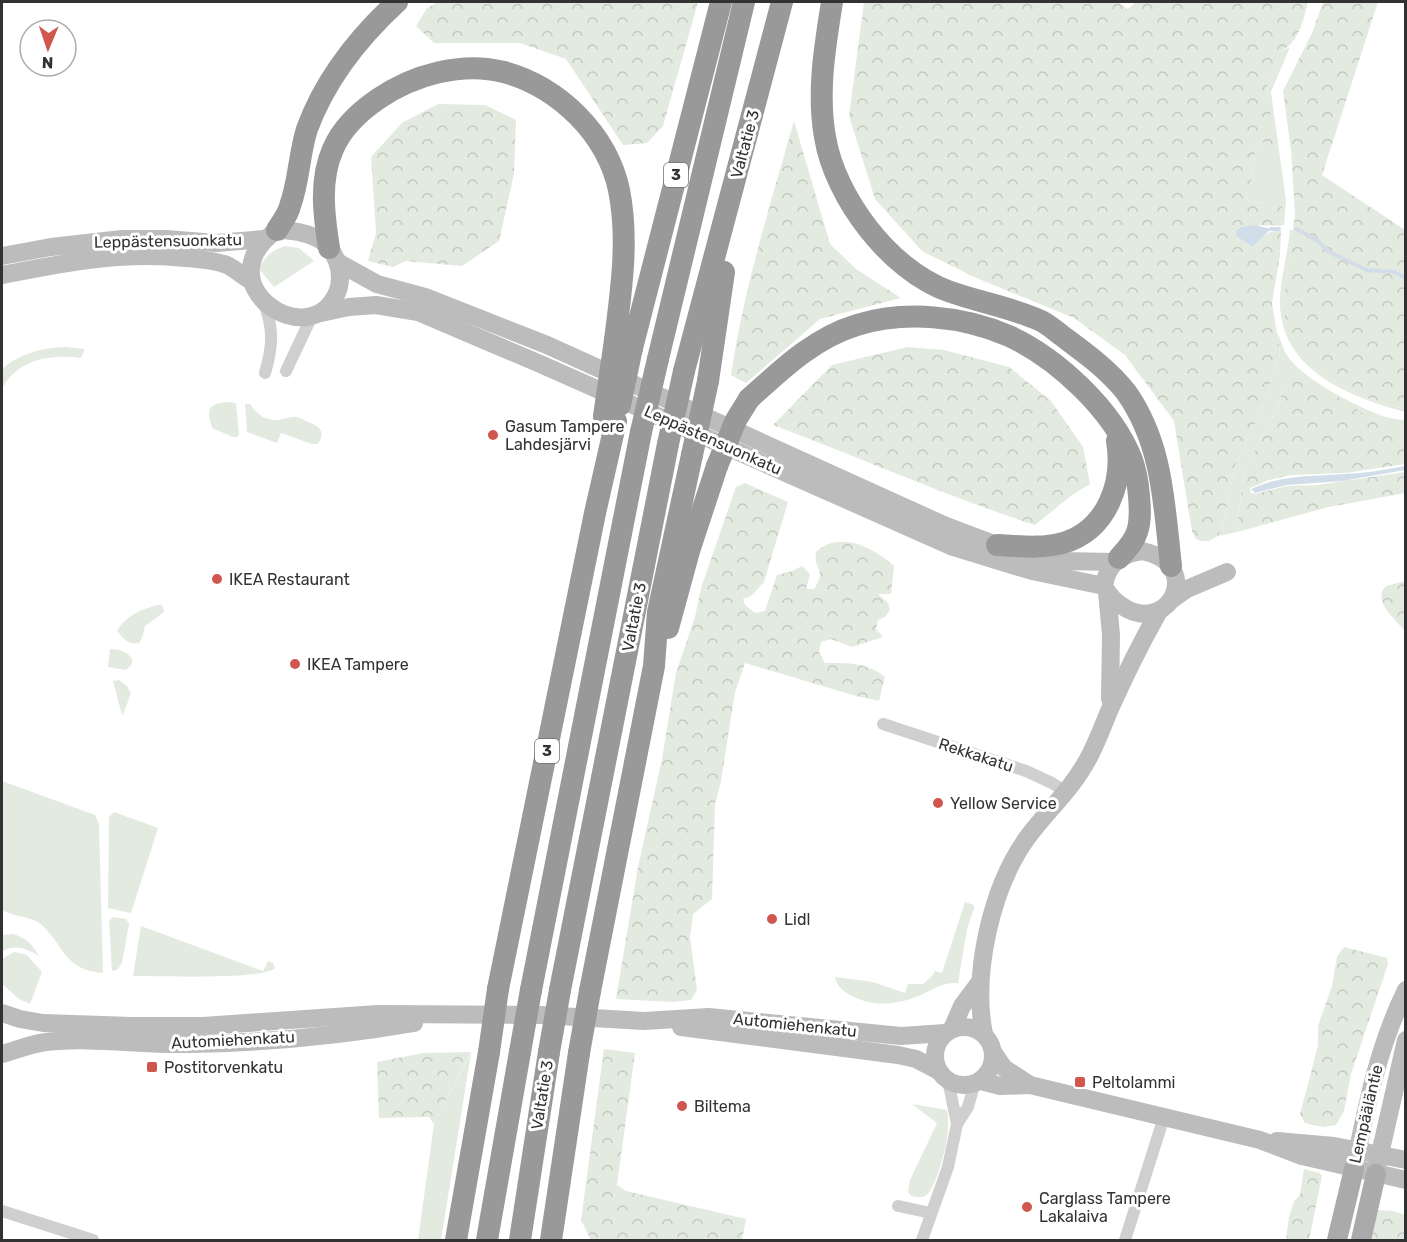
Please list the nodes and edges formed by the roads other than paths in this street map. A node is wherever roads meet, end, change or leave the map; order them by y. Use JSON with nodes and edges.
{"nodes":[{"id":1,"x":397,"y":2,"type":"edge"},
{"id":2,"x":721,"y":2,"type":"edge"},
{"id":3,"x":744,"y":2,"type":"edge"},
{"id":4,"x":782,"y":2,"type":"edge"},
{"id":5,"x":832,"y":2,"type":"edge"},
{"id":6,"x":740,"y":167,"type":"junction"},
{"id":7,"x":270,"y":235,"type":"junction"},
{"id":8,"x":2,"y":256,"type":"edge"},
{"id":9,"x":334,"y":256,"type":"junction"},
{"id":10,"x":2,"y":275,"type":"edge"},
{"id":11,"x":250,"y":280,"type":"junction"},
{"id":12,"x":262,"y":300,"type":"junction"},
{"id":13,"x":316,"y":315,"type":"junction"},
{"id":14,"x":624,"y":344,"type":"junction"},
{"id":15,"x":286,"y":371,"type":"dead end"},
{"id":16,"x":265,"y":373,"type":"dead end"},
{"id":17,"x":1114,"y":428,"type":"junction"},
{"id":18,"x":997,"y":545,"type":"junction"},
{"id":19,"x":1117,"y":560,"type":"junction"},
{"id":20,"x":1172,"y":568,"type":"junction"},
{"id":21,"x":1106,"y":589,"type":"junction"},
{"id":22,"x":1165,"y":606,"type":"junction"},
{"id":23,"x":654,"y":666,"type":"junction"},
{"id":24,"x":1109,"y":710,"type":"junction"},
{"id":25,"x":883,"y":724,"type":"dead end"},
{"id":26,"x":1066,"y":792,"type":"junction"},
{"id":27,"x":980,"y":982,"type":"junction"},
{"id":28,"x":1406,"y":990,"type":"edge"},
{"id":29,"x":2,"y":1013,"type":"edge"},
{"id":30,"x":464,"y":1015,"type":"junction"},
{"id":31,"x":644,"y":1020,"type":"junction"},
{"id":32,"x":949,"y":1031,"type":"junction"},
{"id":33,"x":984,"y":1034,"type":"junction"},
{"id":34,"x":1406,"y":1040,"type":"edge"},
{"id":35,"x":993,"y":1052,"type":"junction"},
{"id":36,"x":2,"y":1054,"type":"edge"},
{"id":37,"x":943,"y":1076,"type":"junction"},
{"id":38,"x":978,"y":1081,"type":"junction"},
{"id":39,"x":1030,"y":1085,"type":"junction"},
{"id":40,"x":1164,"y":1117,"type":"junction"},
{"id":41,"x":957,"y":1125,"type":"junction"},
{"id":42,"x":1264,"y":1141,"type":"junction"},
{"id":43,"x":1358,"y":1150,"type":"junction"},
{"id":44,"x":1379,"y":1154,"type":"junction"},
{"id":45,"x":1406,"y":1160,"type":"edge"},
{"id":46,"x":1354,"y":1169,"type":"junction"},
{"id":47,"x":1376,"y":1174,"type":"junction"},
{"id":48,"x":1406,"y":1180,"type":"edge"},
{"id":49,"x":898,"y":1206,"type":"dead end"},
{"id":50,"x":2,"y":1211,"type":"edge"},
{"id":51,"x":931,"y":1214,"type":"junction"},
{"id":52,"x":93,"y":1240,"type":"edge"},
{"id":53,"x":456,"y":1240,"type":"edge"},
{"id":54,"x":487,"y":1240,"type":"edge"},
{"id":55,"x":520,"y":1240,"type":"edge"},
{"id":56,"x":551,"y":1240,"type":"edge"},
{"id":57,"x":922,"y":1240,"type":"edge"},
{"id":58,"x":1125,"y":1240,"type":"edge"},
{"id":59,"x":1337,"y":1240,"type":"edge"},
{"id":60,"x":1361,"y":1240,"type":"edge"}],
"edges":[{"from":1,"to":7,"type":"highway"},
{"from":2,"to":14,"type":"highway","number":"3"},
{"from":3,"to":54,"type":"highway","name":"Valtatie 3","bridge":true},
{"from":4,"to":6,"type":"highway","name":"Valtatie 3"},
{"from":5,"to":20,"type":"highway"},
{"from":6,"to":23,"type":"highway","bridge":true},
{"from":6,"to":55,"type":"highway","name":"Valtatie 3","bridge":true},
{"from":7,"to":8,"type":"main road","name":"Leppästensuonkatu"},
{"from":7,"to":9,"type":"main road"},
{"from":7,"to":11,"type":"main road"},
{"from":9,"to":13,"type":"main road"},
{"from":9,"to":14,"type":"highway"},
{"from":9,"to":18,"type":"main road","name":"Leppästensuonkatu"},
{"from":10,"to":11,"type":"main road","name":"Leppästensuonkatu"},
{"from":11,"to":12,"type":"main road"},
{"from":12,"to":13,"type":"main road"},
{"from":12,"to":16,"type":"street"},
{"from":13,"to":15,"type":"street"},
{"from":13,"to":21,"type":"main road","name":"Leppästensuonkatu"},
{"from":14,"to":53,"type":"highway","number":"3","bridge":true},
{"from":17,"to":18,"type":"highway"},
{"from":17,"to":19,"type":"highway"},
{"from":17,"to":23,"type":"highway","bridge":true},
{"from":18,"to":19,"type":"main road","name":"Leppästensuonkatu"},
{"from":19,"to":20,"type":"main road"},
{"from":19,"to":21,"type":"main road"},
{"from":20,"to":22,"type":"main road"},
{"from":20,"to":22,"type":"main road"},
{"from":21,"to":22,"type":"main road"},
{"from":21,"to":24,"type":"main road"},
{"from":22,"to":24,"type":"main road"},
{"from":23,"to":56,"type":"highway","bridge":true},
{"from":24,"to":26,"type":"main road"},
{"from":25,"to":26,"type":"street","name":"Rekkakatu"},
{"from":26,"to":27,"type":"main road"},
{"from":27,"to":32,"type":"main road"},
{"from":27,"to":33,"type":"main road"},
{"from":28,"to":43,"type":"main road","name":"Lempääläntie"},
{"from":29,"to":30,"type":"main road","name":"Automiehenkatu"},
{"from":30,"to":31,"type":"main road","name":"Automiehenkatu"},
{"from":30,"to":36,"type":"main road","name":"Automiehenkatu"},
{"from":31,"to":32,"type":"main road","name":"Automiehenkatu"},
{"from":31,"to":37,"type":"main road","name":"Automiehenkatu"},
{"from":32,"to":33,"type":"main road"},
{"from":32,"to":37,"type":"main road"},
{"from":33,"to":35,"type":"main road"},
{"from":34,"to":44,"type":"main road","name":"Lempääläntie"},
{"from":35,"to":38,"type":"main road"},
{"from":35,"to":39,"type":"main road"},
{"from":37,"to":38,"type":"main road"},
{"from":37,"to":41,"type":"street"},
{"from":38,"to":39,"type":"main road"},
{"from":38,"to":41,"type":"street"},
{"from":39,"to":40,"type":"main road"},
{"from":40,"to":42,"type":"main road"},
{"from":40,"to":58,"type":"street"},
{"from":41,"to":51,"type":"street"},
{"from":42,"to":43,"type":"main road"},
{"from":42,"to":46,"type":"main road"},
{"from":43,"to":44,"type":"main road"},
{"from":43,"to":46,"type":"main road","name":"Lempääläntie"},
{"from":44,"to":45,"type":"main road"},
{"from":44,"to":47,"type":"main road","name":"Lempääläntie"},
{"from":46,"to":47,"type":"main road"},
{"from":46,"to":59,"type":"main road","name":"Lempääläntie"},
{"from":47,"to":48,"type":"main road"},
{"from":47,"to":60,"type":"main road","name":"Lempääläntie"},
{"from":49,"to":51,"type":"street"},
{"from":50,"to":52,"type":"street"},
{"from":51,"to":57,"type":"street"}]}
